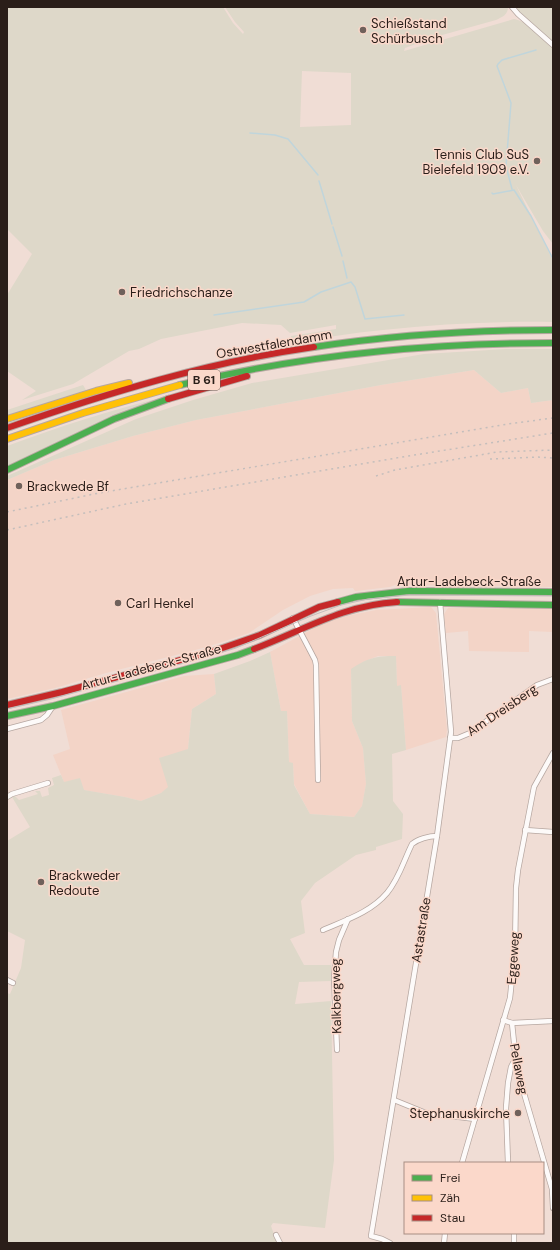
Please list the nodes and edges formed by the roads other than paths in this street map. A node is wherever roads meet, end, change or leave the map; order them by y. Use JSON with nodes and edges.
{"nodes":[{"id":1,"x":512,"y":7,"type":"edge"},
{"id":2,"x":553,"y":45,"type":"edge"},
{"id":3,"x":553,"y":330,"type":"edge"},
{"id":4,"x":553,"y":342,"type":"edge"},
{"id":5,"x":408,"y":348,"type":"junction"},
{"id":6,"x":175,"y":375,"type":"junction"},
{"id":7,"x":7,"y":419,"type":"edge"},
{"id":8,"x":7,"y":428,"type":"edge"},
{"id":9,"x":7,"y":439,"type":"edge"},
{"id":10,"x":7,"y":470,"type":"edge"},
{"id":11,"x":553,"y":592,"type":"edge"},
{"id":12,"x":440,"y":602,"type":"junction"},
{"id":13,"x":553,"y":605,"type":"edge"},
{"id":14,"x":293,"y":618,"type":"junction"},
{"id":15,"x":298,"y":630,"type":"junction"},
{"id":16,"x":553,"y":679,"type":"edge"},
{"id":17,"x":7,"y":705,"type":"edge"},
{"id":18,"x":53,"y":706,"type":"junction"},
{"id":19,"x":7,"y":716,"type":"edge"},
{"id":20,"x":7,"y":729,"type":"edge"},
{"id":21,"x":450,"y":738,"type":"junction"},
{"id":22,"x":553,"y":753,"type":"edge"},
{"id":23,"x":318,"y":780,"type":"dead end"},
{"id":24,"x":48,"y":783,"type":"dead end"},
{"id":25,"x":7,"y":797,"type":"edge"},
{"id":26,"x":525,"y":830,"type":"junction"},
{"id":27,"x":553,"y":832,"type":"edge"},
{"id":28,"x":437,"y":836,"type":"junction"},
{"id":29,"x":348,"y":919,"type":"junction"},
{"id":30,"x":323,"y":930,"type":"dead end"},
{"id":31,"x":7,"y":980,"type":"edge"},
{"id":32,"x":13,"y":982,"type":"dead end"},
{"id":33,"x":503,"y":1020,"type":"junction"},
{"id":34,"x":553,"y":1022,"type":"edge"},
{"id":35,"x":512,"y":1023,"type":"junction"},
{"id":36,"x":337,"y":1050,"type":"dead end"},
{"id":37,"x":516,"y":1062,"type":"junction"},
{"id":38,"x":394,"y":1100,"type":"junction"},
{"id":39,"x":474,"y":1118,"type":"junction"},
{"id":40,"x":462,"y":1162,"type":"edge"},
{"id":41,"x":508,"y":1162,"type":"edge"},
{"id":42,"x":553,"y":1189,"type":"edge"},
{"id":43,"x":553,"y":1208,"type":"edge"},
{"id":44,"x":276,"y":1235,"type":"dead end"},
{"id":45,"x":280,"y":1243,"type":"edge"},
{"id":46,"x":390,"y":1243,"type":"edge"}],
"edges":[{"from":1,"to":2,"type":"street"},
{"from":3,"to":6,"type":"main road","name":"Ostwestfalendamm","number":"B 61"},
{"from":4,"to":5,"type":"main road","name":"Ostwestfalendamm","number":"B 61"},
{"from":5,"to":9,"type":"main road","name":"Ostwestfalendamm","number":"B 61"},
{"from":5,"to":10,"type":"main road","number":"B 61"},
{"from":6,"to":7,"type":"main road"},
{"from":6,"to":8,"type":"main road","name":"Ostwestfalendamm","number":"B 61"},
{"from":11,"to":14,"type":"main road","name":"Artur-Ladebeck-Straße"},
{"from":12,"to":13,"type":"main road","name":"Artur-Ladebeck-Straße"},
{"from":12,"to":15,"type":"main road","name":"Artur-Ladebeck-Straße"},
{"from":12,"to":21,"type":"street","name":"Astastraße"},
{"from":14,"to":15,"type":"street"},
{"from":14,"to":17,"type":"main road","name":"Artur-Ladebeck-Straße"},
{"from":15,"to":18,"type":"main road","name":"Artur-Ladebeck-Straße"},
{"from":15,"to":23,"type":"street"},
{"from":16,"to":21,"type":"street","name":"Am Dreisberg"},
{"from":18,"to":19,"type":"main road","name":"Artur-Ladebeck-Straße"},
{"from":18,"to":20,"type":"street"},
{"from":21,"to":28,"type":"street","name":"Astastraße"},
{"from":22,"to":26,"type":"street","name":"Eggeweg"},
{"from":24,"to":25,"type":"street"},
{"from":26,"to":27,"type":"street"},
{"from":26,"to":33,"type":"street","name":"Eggeweg"},
{"from":28,"to":29,"type":"street"},
{"from":28,"to":38,"type":"street","name":"Astastraße"},
{"from":29,"to":30,"type":"street"},
{"from":29,"to":36,"type":"street","name":"Kalkbergweg"},
{"from":31,"to":32,"type":"street"},
{"from":33,"to":35,"type":"street"},
{"from":33,"to":39,"type":"street","name":"Eggeweg"},
{"from":34,"to":35,"type":"street"},
{"from":35,"to":37,"type":"street","name":"Pellaweg"},
{"from":37,"to":41,"type":"street"},
{"from":37,"to":42,"type":"street","name":"Pellaweg"},
{"from":38,"to":39,"type":"street"},
{"from":38,"to":46,"type":"street","name":"Astastraße"},
{"from":39,"to":40,"type":"street","name":"Eggeweg"},
{"from":42,"to":43,"type":"street","name":"Pellaweg"},
{"from":44,"to":45,"type":"street"}]}
